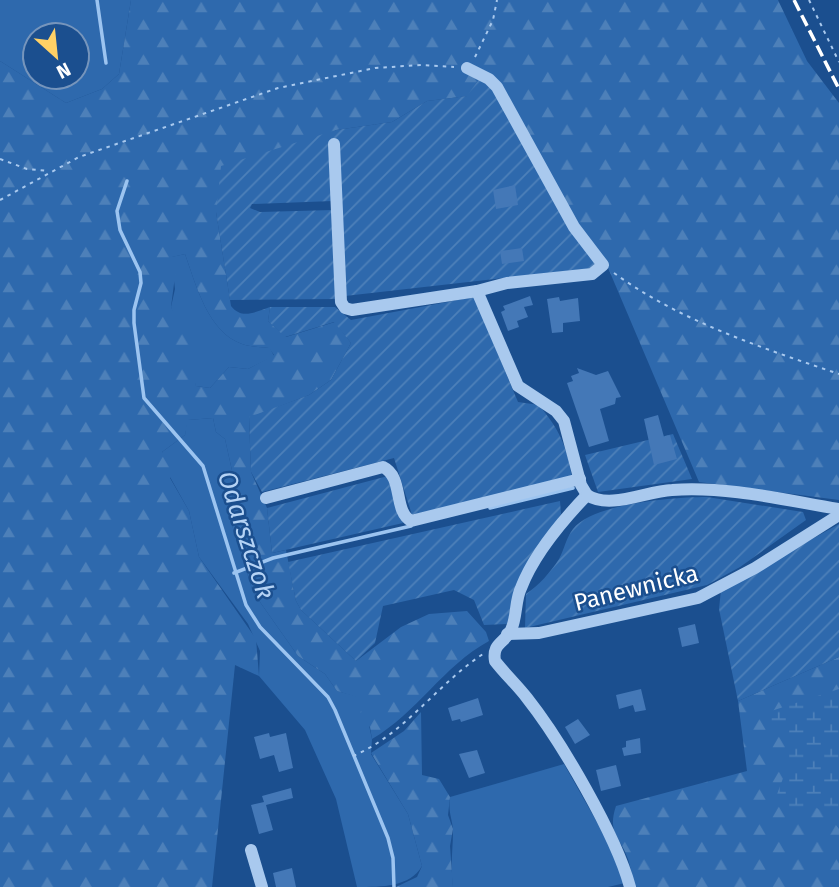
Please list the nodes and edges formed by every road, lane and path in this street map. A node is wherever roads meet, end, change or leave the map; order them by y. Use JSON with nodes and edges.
{"nodes":[{"id":1,"x":497,"y":0,"type":"edge"},
{"id":2,"x":809,"y":0,"type":"edge"},
{"id":3,"x":839,"y":62,"type":"edge"},
{"id":4,"x":467,"y":68,"type":"junction"},
{"id":5,"x":334,"y":144,"type":"dead end"},
{"id":6,"x":0,"y":159,"type":"edge"},
{"id":7,"x":52,"y":171,"type":"junction"},
{"id":8,"x":0,"y":200,"type":"edge"},
{"id":9,"x":598,"y":270,"type":"junction"},
{"id":10,"x":477,"y":291,"type":"junction"},
{"id":11,"x":839,"y":374,"type":"edge"},
{"id":12,"x":580,"y":479,"type":"junction"},
{"id":13,"x":587,"y":495,"type":"junction"},
{"id":14,"x":266,"y":498,"type":"dead end"},
{"id":15,"x":839,"y":509,"type":"edge"},
{"id":16,"x":839,"y":515,"type":"edge"},
{"id":17,"x":507,"y":634,"type":"junction"},
{"id":18,"x":496,"y":645,"type":"junction"},
{"id":19,"x":353,"y":756,"type":"dead end"},
{"id":20,"x":251,"y":850,"type":"dead end"},
{"id":21,"x":262,"y":887,"type":"edge"},
{"id":22,"x":630,"y":887,"type":"edge"}],
"edges":[{"from":1,"to":4,"type":"path"},
{"from":2,"to":3,"type":"path"},
{"from":4,"to":7,"type":"path"},
{"from":4,"to":9,"type":"street"},
{"from":5,"to":10,"type":"street"},
{"from":6,"to":7,"type":"path"},
{"from":7,"to":8,"type":"path"},
{"from":9,"to":10,"type":"street"},
{"from":9,"to":11,"type":"path"},
{"from":10,"to":12,"type":"street"},
{"from":12,"to":13,"type":"street"},
{"from":12,"to":14,"type":"street"},
{"from":13,"to":15,"type":"street"},
{"from":13,"to":17,"type":"street"},
{"from":16,"to":17,"type":"street","name":"Panewnicka"},
{"from":17,"to":18,"type":"street"},
{"from":18,"to":19,"type":"path"},
{"from":18,"to":22,"type":"street"},
{"from":20,"to":21,"type":"street"}]}
